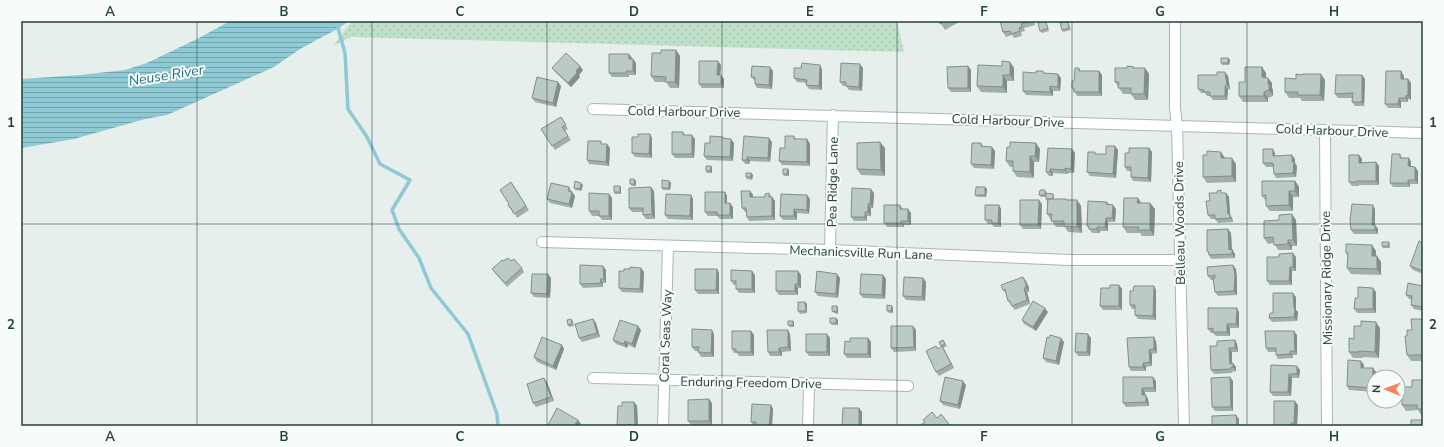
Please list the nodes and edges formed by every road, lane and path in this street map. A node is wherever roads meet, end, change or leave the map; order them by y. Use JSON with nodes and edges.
{"nodes":[{"id":1,"x":1175,"y":21,"type":"edge"},
{"id":2,"x":593,"y":109,"type":"dead end"},
{"id":3,"x":833,"y":115,"type":"junction"},
{"id":4,"x":1177,"y":125,"type":"junction"},
{"id":5,"x":1325,"y":130,"type":"junction"},
{"id":6,"x":1423,"y":133,"type":"edge"},
{"id":7,"x":542,"y":242,"type":"dead end"},
{"id":8,"x":668,"y":246,"type":"junction"},
{"id":9,"x":830,"y":250,"type":"junction"},
{"id":10,"x":1180,"y":260,"type":"junction"},
{"id":11,"x":593,"y":378,"type":"dead end"},
{"id":12,"x":664,"y":380,"type":"junction"},
{"id":13,"x":809,"y":384,"type":"junction"},
{"id":14,"x":908,"y":386,"type":"dead end"},
{"id":15,"x":663,"y":426,"type":"edge"},
{"id":16,"x":808,"y":426,"type":"edge"},
{"id":17,"x":1184,"y":426,"type":"edge"},
{"id":18,"x":1327,"y":426,"type":"edge"}],
"edges":[{"from":1,"to":4,"type":"street","name":"Belleau Woods Drive"},
{"from":2,"to":3,"type":"street","name":"Cold Harbour Drive"},
{"from":3,"to":4,"type":"street","name":"Cold Harbour Drive"},
{"from":3,"to":9,"type":"street","name":"Pea Ridge Lane"},
{"from":4,"to":5,"type":"street","name":"Cold Harbour Drive"},
{"from":4,"to":10,"type":"street","name":"Belleau Woods Drive"},
{"from":5,"to":6,"type":"street","name":"Cold Harbour Drive"},
{"from":5,"to":18,"type":"street","name":"Missionary Ridge Drive"},
{"from":7,"to":8,"type":"street","name":"Mechanicsville Run Lane"},
{"from":8,"to":9,"type":"street","name":"Mechanicsville Run Lane"},
{"from":8,"to":12,"type":"street","name":"Coral Seas Way"},
{"from":9,"to":10,"type":"street","name":"Mechanicsville Run Lane"},
{"from":10,"to":17,"type":"street","name":"Belleau Woods Drive"},
{"from":11,"to":12,"type":"street","name":"Enduring Freedom Drive"},
{"from":12,"to":13,"type":"street","name":"Enduring Freedom Drive"},
{"from":12,"to":15,"type":"street","name":"Coral Seas Way"},
{"from":13,"to":14,"type":"street","name":"Enduring Freedom Drive"},
{"from":13,"to":16,"type":"street"}]}
